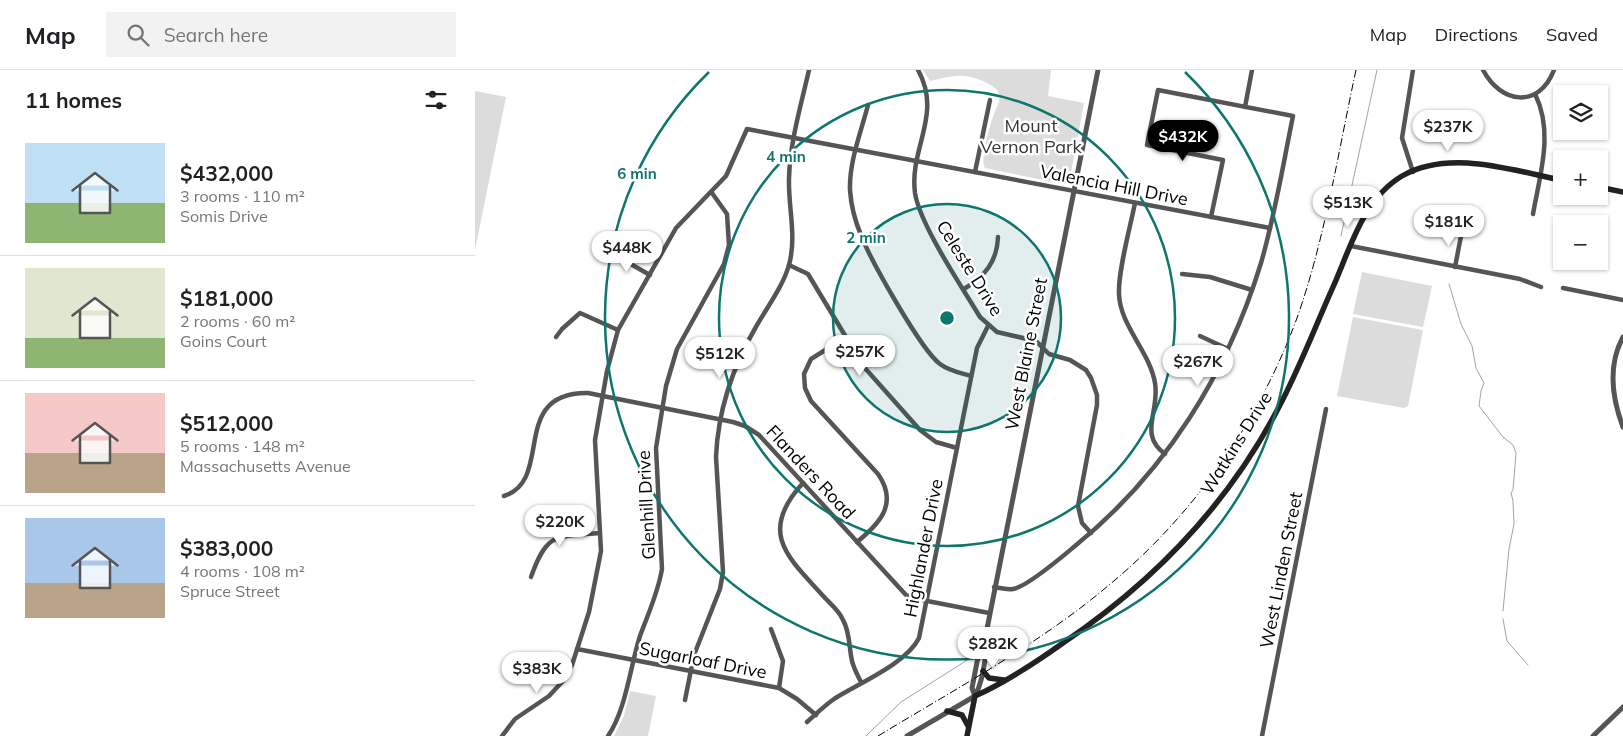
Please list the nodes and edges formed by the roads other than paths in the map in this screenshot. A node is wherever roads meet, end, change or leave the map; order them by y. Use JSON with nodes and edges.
{"nodes":[{"id":1,"x":809,"y":70,"type":"edge"},
{"id":2,"x":918,"y":70,"type":"edge"},
{"id":3,"x":1098,"y":70,"type":"edge"},
{"id":4,"x":1252,"y":70,"type":"edge"},
{"id":5,"x":1413,"y":70,"type":"edge"},
{"id":6,"x":1483,"y":70,"type":"edge"},
{"id":7,"x":1555,"y":70,"type":"edge"},
{"id":8,"x":1535,"y":94,"type":"junction"},
{"id":9,"x":990,"y":100,"type":"dead end"},
{"id":10,"x":868,"y":105,"type":"dead end"},
{"id":11,"x":1245,"y":107,"type":"junction"},
{"id":12,"x":795,"y":139,"type":"junction"},
{"id":13,"x":856,"y":150,"type":"junction"},
{"id":14,"x":917,"y":161,"type":"junction"},
{"id":15,"x":975,"y":172,"type":"junction"},
{"id":16,"x":1413,"y":172,"type":"junction"},
{"id":17,"x":1540,"y":175,"type":"junction"},
{"id":18,"x":1553,"y":178,"type":"edge"},
{"id":19,"x":1608,"y":189,"type":"edge"},
{"id":20,"x":1074,"y":192,"type":"junction"},
{"id":21,"x":1623,"y":192,"type":"edge"},
{"id":22,"x":711,"y":193,"type":"junction"},
{"id":23,"x":1135,"y":203,"type":"junction"},
{"id":24,"x":1533,"y":214,"type":"dead end"},
{"id":25,"x":1211,"y":218,"type":"junction"},
{"id":26,"x":1270,"y":228,"type":"junction"},
{"id":27,"x":1462,"y":230,"type":"dead end"},
{"id":28,"x":998,"y":236,"type":"dead end"},
{"id":29,"x":1351,"y":246,"type":"junction"},
{"id":30,"x":613,"y":254,"type":"dead end"},
{"id":31,"x":789,"y":265,"type":"junction"},
{"id":32,"x":1455,"y":267,"type":"junction"},
{"id":33,"x":1182,"y":274,"type":"dead end"},
{"id":34,"x":650,"y":275,"type":"junction"},
{"id":35,"x":1541,"y":288,"type":"dead end"},
{"id":36,"x":1563,"y":288,"type":"dead end"},
{"id":37,"x":963,"y":289,"type":"junction"},
{"id":38,"x":1252,"y":290,"type":"junction"},
{"id":39,"x":1623,"y":300,"type":"edge"},
{"id":40,"x":988,"y":326,"type":"junction"},
{"id":41,"x":619,"y":330,"type":"junction"},
{"id":42,"x":846,"y":336,"type":"junction"},
{"id":43,"x":1200,"y":336,"type":"dead end"},
{"id":44,"x":556,"y":337,"type":"dead end"},
{"id":45,"x":1623,"y":337,"type":"edge"},
{"id":46,"x":1042,"y":348,"type":"junction"},
{"id":47,"x":1228,"y":349,"type":"junction"},
{"id":48,"x":971,"y":376,"type":"junction"},
{"id":49,"x":602,"y":395,"type":"junction"},
{"id":50,"x":662,"y":407,"type":"junction"},
{"id":51,"x":1326,"y":409,"type":"dead end"},
{"id":52,"x":721,"y":419,"type":"junction"},
{"id":53,"x":1623,"y":427,"type":"edge"},
{"id":54,"x":957,"y":448,"type":"junction"},
{"id":55,"x":1165,"y":454,"type":"junction"},
{"id":56,"x":803,"y":483,"type":"junction"},
{"id":57,"x":504,"y":496,"type":"dead end"},
{"id":58,"x":600,"y":533,"type":"junction"},
{"id":59,"x":1091,"y":533,"type":"junction"},
{"id":60,"x":857,"y":542,"type":"junction"},
{"id":61,"x":531,"y":577,"type":"dead end"},
{"id":62,"x":994,"y":587,"type":"junction"},
{"id":63,"x":928,"y":601,"type":"junction"},
{"id":64,"x":989,"y":613,"type":"junction"},
{"id":65,"x":771,"y":629,"type":"dead end"},
{"id":66,"x":983,"y":644,"type":"junction"},
{"id":67,"x":577,"y":649,"type":"junction"},
{"id":68,"x":633,"y":660,"type":"junction"},
{"id":69,"x":691,"y":671,"type":"junction"},
{"id":70,"x":983,"y":671,"type":"junction"},
{"id":71,"x":1004,"y":680,"type":"junction"},
{"id":72,"x":861,"y":682,"type":"junction"},
{"id":73,"x":779,"y":688,"type":"junction"},
{"id":74,"x":975,"y":696,"type":"junction"},
{"id":75,"x":685,"y":700,"type":"dead end"},
{"id":76,"x":1623,"y":707,"type":"edge"},
{"id":77,"x":947,"y":710,"type":"junction"},
{"id":78,"x":816,"y":715,"type":"junction"},
{"id":79,"x":807,"y":722,"type":"dead end"},
{"id":80,"x":968,"y":728,"type":"junction"},
{"id":81,"x":502,"y":736,"type":"edge"},
{"id":82,"x":608,"y":736,"type":"edge"},
{"id":83,"x":907,"y":736,"type":"edge"},
{"id":84,"x":967,"y":736,"type":"edge"},
{"id":85,"x":1262,"y":736,"type":"edge"},
{"id":86,"x":1593,"y":736,"type":"edge"}],
"edges":[{"from":1,"to":12,"type":"street"},
{"from":2,"to":14,"type":"street","name":"Celeste Drive"},
{"from":3,"to":20,"type":"street","name":"West Blaine Street"},
{"from":4,"to":11,"type":"street"},
{"from":5,"to":16,"type":"street"},
{"from":6,"to":8,"type":"street"},
{"from":7,"to":8,"type":"street"},
{"from":8,"to":17,"type":"street"},
{"from":9,"to":15,"type":"street"},
{"from":10,"to":13,"type":"street"},
{"from":11,"to":25,"type":"street"},
{"from":11,"to":26,"type":"street"},
{"from":12,"to":13,"type":"street","name":"Valencia Hill Drive"},
{"from":12,"to":22,"type":"street","name":"Valencia Hill Drive"},
{"from":12,"to":31,"type":"street"},
{"from":13,"to":14,"type":"street","name":"Valencia Hill Drive"},
{"from":13,"to":48,"type":"street"},
{"from":14,"to":15,"type":"street","name":"Valencia Hill Drive"},
{"from":14,"to":37,"type":"street","name":"Celeste Drive"},
{"from":15,"to":20,"type":"street","name":"Valencia Hill Drive"},
{"from":16,"to":17,"type":"main road","name":"Watkins Drive"},
{"from":16,"to":29,"type":"main road","name":"Watkins Drive"},
{"from":17,"to":18,"type":"main road","name":"Watkins Drive"},
{"from":17,"to":24,"type":"street"},
{"from":19,"to":21,"type":"main road"},
{"from":20,"to":23,"type":"street","name":"Valencia Hill Drive"},
{"from":20,"to":46,"type":"street","name":"West Blaine Street"},
{"from":22,"to":34,"type":"street"},
{"from":22,"to":50,"type":"street","name":"Glenhill Drive"},
{"from":23,"to":25,"type":"street","name":"Valencia Hill Drive"},
{"from":23,"to":55,"type":"street"},
{"from":25,"to":26,"type":"street","name":"Valencia Hill Drive"},
{"from":26,"to":38,"type":"street"},
{"from":27,"to":32,"type":"street"},
{"from":28,"to":37,"type":"street"},
{"from":29,"to":32,"type":"street"},
{"from":29,"to":71,"type":"main road","name":"Watkins Drive"},
{"from":30,"to":34,"type":"street"},
{"from":31,"to":42,"type":"street"},
{"from":31,"to":52,"type":"street"},
{"from":32,"to":35,"type":"street"},
{"from":33,"to":38,"type":"street"},
{"from":34,"to":41,"type":"street"},
{"from":36,"to":39,"type":"street"},
{"from":37,"to":40,"type":"street","name":"Celeste Drive"},
{"from":38,"to":47,"type":"street"},
{"from":40,"to":46,"type":"street","name":"Celeste Drive"},
{"from":40,"to":48,"type":"street","name":"Highlander Drive"},
{"from":41,"to":44,"type":"street"},
{"from":41,"to":49,"type":"street"},
{"from":42,"to":54,"type":"street"},
{"from":42,"to":60,"type":"street"},
{"from":43,"to":47,"type":"street"},
{"from":45,"to":53,"type":"street"},
{"from":46,"to":59,"type":"street","name":"Celeste Drive"},
{"from":46,"to":62,"type":"street","name":"West Blaine Street"},
{"from":47,"to":55,"type":"street"},
{"from":48,"to":54,"type":"street","name":"Highlander Drive"},
{"from":49,"to":50,"type":"street","name":"Flanders Road"},
{"from":49,"to":57,"type":"street","name":"Flanders Road"},
{"from":49,"to":58,"type":"street"},
{"from":50,"to":52,"type":"street","name":"Flanders Road"},
{"from":50,"to":68,"type":"street","name":"Glenhill Drive"},
{"from":51,"to":85,"type":"street","name":"West Linden Street"},
{"from":52,"to":56,"type":"street","name":"Flanders Road"},
{"from":52,"to":69,"type":"street"},
{"from":54,"to":63,"type":"street","name":"Highlander Drive"},
{"from":55,"to":59,"type":"street"},
{"from":56,"to":60,"type":"street","name":"Flanders Road"},
{"from":56,"to":72,"type":"street"},
{"from":58,"to":61,"type":"street"},
{"from":58,"to":67,"type":"street"},
{"from":59,"to":62,"type":"street"},
{"from":60,"to":63,"type":"street","name":"Flanders Road"},
{"from":62,"to":64,"type":"street","name":"West Blaine Street"},
{"from":63,"to":64,"type":"street","name":"Flanders Road"},
{"from":63,"to":72,"type":"street","name":"Highlander Drive"},
{"from":64,"to":66,"type":"street","name":"West Blaine Street"},
{"from":65,"to":73,"type":"street"},
{"from":66,"to":70,"type":"street","name":"West Blaine Street"},
{"from":66,"to":74,"type":"street","name":"West Blaine Street"},
{"from":67,"to":68,"type":"street","name":"Sugarloaf Drive"},
{"from":67,"to":81,"type":"street"},
{"from":68,"to":69,"type":"street","name":"Sugarloaf Drive"},
{"from":68,"to":82,"type":"street","name":"Glenhill Drive"},
{"from":69,"to":73,"type":"street","name":"Sugarloaf Drive"},
{"from":69,"to":75,"type":"street"},
{"from":70,"to":71,"type":"main road"},
{"from":70,"to":74,"type":"street","name":"West Blaine Street"},
{"from":71,"to":74,"type":"main road","name":"Watkins Drive"},
{"from":72,"to":78,"type":"street","name":"Highlander Drive"},
{"from":73,"to":78,"type":"street","name":"Sugarloaf Drive"},
{"from":74,"to":77,"type":"street","name":"Watkins Drive"},
{"from":74,"to":80,"type":"main road","name":"West Blaine Street"},
{"from":76,"to":86,"type":"street"},
{"from":77,"to":80,"type":"main road"},
{"from":77,"to":83,"type":"street","name":"Watkins Drive"},
{"from":78,"to":79,"type":"street","name":"Highlander Drive"},
{"from":80,"to":84,"type":"main road","name":"West Blaine Street"}]}
